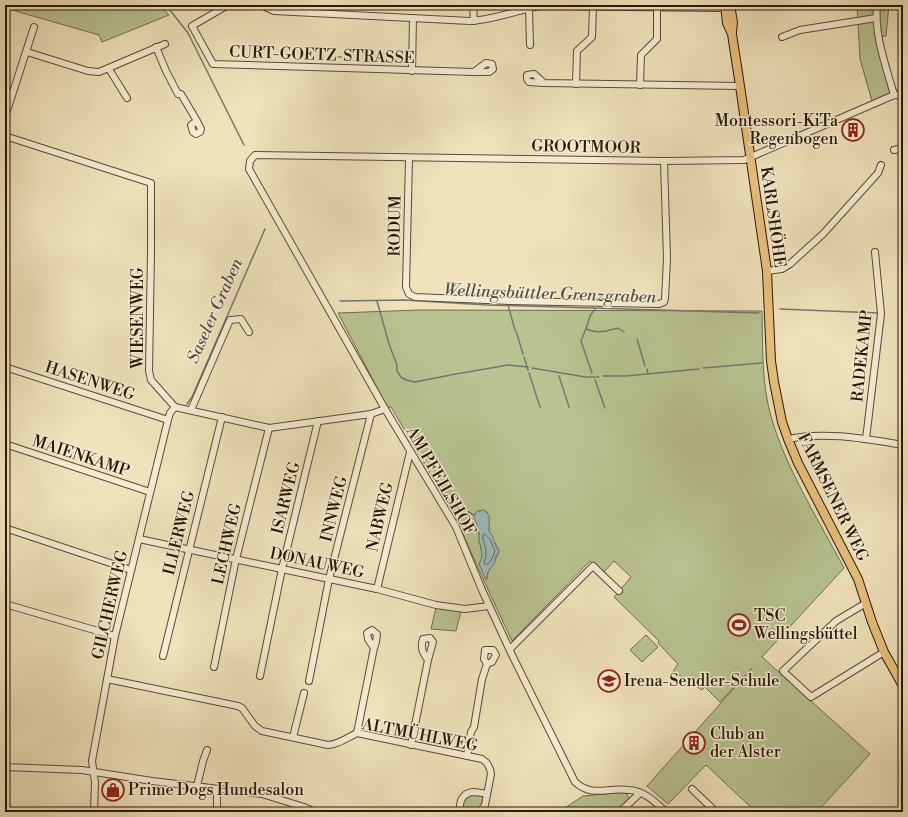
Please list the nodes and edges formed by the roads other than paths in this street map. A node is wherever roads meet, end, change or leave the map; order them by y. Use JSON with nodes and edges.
{"nodes":[{"id":1,"x":228,"y":5,"type":"edge"},
{"id":2,"x":261,"y":5,"type":"edge"},
{"id":3,"x":473,"y":5,"type":"edge"},
{"id":4,"x":877,"y":5,"type":"edge"},
{"id":5,"x":540,"y":6,"type":"edge"},
{"id":6,"x":593,"y":6,"type":"junction"},
{"id":7,"x":657,"y":6,"type":"edge"},
{"id":8,"x":728,"y":6,"type":"edge"},
{"id":9,"x":529,"y":8,"type":"junction"},
{"id":10,"x":413,"y":18,"type":"junction"},
{"id":11,"x":876,"y":18,"type":"junction"},
{"id":12,"x":474,"y":21,"type":"junction"},
{"id":13,"x":34,"y":27,"type":"dead end"},
{"id":14,"x":782,"y":37,"type":"dead end"},
{"id":15,"x":165,"y":44,"type":"dead end"},
{"id":16,"x":530,"y":45,"type":"dead end"},
{"id":17,"x":156,"y":47,"type":"junction"},
{"id":18,"x":27,"y":52,"type":"junction"},
{"id":19,"x":109,"y":68,"type":"junction"},
{"id":20,"x":412,"y":71,"type":"junction"},
{"id":21,"x":474,"y":72,"type":"dead end"},
{"id":22,"x":544,"y":83,"type":"dead end"},
{"id":23,"x":576,"y":84,"type":"junction"},
{"id":24,"x":640,"y":85,"type":"junction"},
{"id":25,"x":740,"y":86,"type":"junction"},
{"id":26,"x":5,"y":94,"type":"edge"},
{"id":27,"x":894,"y":94,"type":"junction"},
{"id":28,"x":12,"y":96,"type":"junction"},
{"id":29,"x":903,"y":96,"type":"edge"},
{"id":30,"x":127,"y":98,"type":"dead end"},
{"id":31,"x":5,"y":117,"type":"edge"},
{"id":32,"x":197,"y":121,"type":"dead end"},
{"id":33,"x":5,"y":136,"type":"edge"},
{"id":34,"x":903,"y":148,"type":"edge"},
{"id":35,"x":894,"y":150,"type":"dead end"},
{"id":36,"x":255,"y":155,"type":"joint"},
{"id":37,"x":409,"y":158,"type":"junction"},
{"id":38,"x":751,"y":158,"type":"junction"},
{"id":39,"x":664,"y":161,"type":"junction"},
{"id":40,"x":881,"y":165,"type":"dead end"},
{"id":41,"x":875,"y":252,"type":"dead end"},
{"id":42,"x":767,"y":271,"type":"junction"},
{"id":43,"x":769,"y":310,"type":"joint"},
{"id":44,"x":249,"y":332,"type":"dead end"},
{"id":45,"x":5,"y":367,"type":"edge"},
{"id":46,"x":175,"y":407,"type":"junction"},
{"id":47,"x":385,"y":409,"type":"junction"},
{"id":48,"x":191,"y":410,"type":"junction"},
{"id":49,"x":371,"y":414,"type":"junction"},
{"id":50,"x":222,"y":417,"type":"junction"},
{"id":51,"x":168,"y":420,"type":"junction"},
{"id":52,"x":318,"y":421,"type":"junction"},
{"id":53,"x":269,"y":428,"type":"junction"},
{"id":54,"x":788,"y":439,"type":"junction"},
{"id":55,"x":866,"y":439,"type":"junction"},
{"id":56,"x":5,"y":444,"type":"edge"},
{"id":57,"x":903,"y":445,"type":"edge"},
{"id":58,"x":410,"y":452,"type":"junction"},
{"id":59,"x":150,"y":492,"type":"junction"},
{"id":60,"x":5,"y":528,"type":"edge"},
{"id":61,"x":139,"y":539,"type":"junction"},
{"id":62,"x":188,"y":549,"type":"junction"},
{"id":63,"x":236,"y":559,"type":"junction"},
{"id":64,"x":282,"y":569,"type":"junction"},
{"id":65,"x":131,"y":570,"type":"junction"},
{"id":66,"x":329,"y":579,"type":"junction"},
{"id":67,"x":377,"y":589,"type":"junction"},
{"id":68,"x":619,"y":591,"type":"dead end"},
{"id":69,"x":866,"y":603,"type":"junction"},
{"id":70,"x":5,"y":604,"type":"edge"},
{"id":71,"x":490,"y":606,"type":"junction"},
{"id":72,"x":115,"y":636,"type":"junction"},
{"id":73,"x":374,"y":648,"type":"dead end"},
{"id":74,"x":510,"y":649,"type":"junction"},
{"id":75,"x":884,"y":652,"type":"junction"},
{"id":76,"x":163,"y":656,"type":"dead end"},
{"id":77,"x":428,"y":660,"type":"dead end"},
{"id":78,"x":487,"y":664,"type":"dead end"},
{"id":79,"x":214,"y":667,"type":"dead end"},
{"id":80,"x":260,"y":676,"type":"dead end"},
{"id":81,"x":108,"y":679,"type":"junction"},
{"id":82,"x":309,"y":681,"type":"dead end"},
{"id":83,"x":903,"y":686,"type":"edge"},
{"id":84,"x":304,"y":693,"type":"dead end"},
{"id":85,"x":357,"y":733,"type":"junction"},
{"id":86,"x":294,"y":737,"type":"junction"},
{"id":87,"x":411,"y":745,"type":"junction"},
{"id":88,"x":207,"y":750,"type":"dead end"},
{"id":89,"x":467,"y":756,"type":"junction"},
{"id":90,"x":5,"y":767,"type":"edge"},
{"id":91,"x":93,"y":772,"type":"junction"},
{"id":92,"x":197,"y":786,"type":"junction"},
{"id":93,"x":217,"y":789,"type":"junction"},
{"id":94,"x":692,"y":789,"type":"dead end"},
{"id":95,"x":640,"y":793,"type":"junction"},
{"id":96,"x":487,"y":794,"type":"junction"},
{"id":97,"x":94,"y":812,"type":"edge"},
{"id":98,"x":217,"y":812,"type":"edge"},
{"id":99,"x":315,"y":812,"type":"edge"},
{"id":100,"x":461,"y":812,"type":"edge"},
{"id":101,"x":480,"y":812,"type":"edge"},
{"id":102,"x":620,"y":812,"type":"edge"},
{"id":103,"x":666,"y":812,"type":"edge"},
{"id":104,"x":716,"y":812,"type":"edge"}],
"edges":[{"from":1,"to":20,"type":"street","name":"CURT-GOETZ-STRASSE"},
{"from":2,"to":10,"type":"street"},
{"from":3,"to":12,"type":"street"},
{"from":4,"to":11,"type":"street"},
{"from":5,"to":6,"type":"street"},
{"from":5,"to":9,"type":"street"},
{"from":6,"to":7,"type":"street"},
{"from":6,"to":23,"type":"street"},
{"from":7,"to":8,"type":"street"},
{"from":7,"to":24,"type":"street"},
{"from":8,"to":25,"type":"main road","name":"KARLSHÖHE"},
{"from":9,"to":12,"type":"street"},
{"from":9,"to":16,"type":"street"},
{"from":10,"to":12,"type":"street"},
{"from":10,"to":20,"type":"street"},
{"from":11,"to":14,"type":"street"},
{"from":11,"to":27,"type":"street"},
{"from":13,"to":18,"type":"street"},
{"from":15,"to":17,"type":"street"},
{"from":17,"to":19,"type":"street"},
{"from":17,"to":32,"type":"street"},
{"from":18,"to":19,"type":"street"},
{"from":18,"to":28,"type":"street"},
{"from":19,"to":30,"type":"street"},
{"from":20,"to":21,"type":"street","name":"CURT-GOETZ-STRASSE"},
{"from":22,"to":23,"type":"street"},
{"from":23,"to":24,"type":"street"},
{"from":24,"to":25,"type":"street"},
{"from":25,"to":38,"type":"main road","name":"KARLSHÖHE"},
{"from":26,"to":28,"type":"street"},
{"from":27,"to":29,"type":"street"},
{"from":27,"to":38,"type":"street","name":"GROOTMOOR"},
{"from":28,"to":31,"type":"street"},
{"from":33,"to":46,"type":"street","name":"WIESENWEG"},
{"from":34,"to":35,"type":"street"},
{"from":36,"to":37,"type":"street","name":"GROOTMOOR"},
{"from":36,"to":47,"type":"street","name":"AM PFEILSHOF"},
{"from":37,"to":39,"type":"street","name":"GROOTMOOR"},
{"from":37,"to":39,"type":"street","name":"RODUM"},
{"from":38,"to":39,"type":"street","name":"GROOTMOOR"},
{"from":38,"to":42,"type":"main road","name":"KARLSHÖHE"},
{"from":40,"to":42,"type":"street"},
{"from":41,"to":55,"type":"street","name":"RADEKAMP"},
{"from":42,"to":43,"type":"main road","name":"KARLSHÖHE"},
{"from":43,"to":54,"type":"main road","name":"FARMSENER WEG"},
{"from":44,"to":48,"type":"street"},
{"from":45,"to":51,"type":"street","name":"HASENWEG"},
{"from":46,"to":48,"type":"street"},
{"from":46,"to":51,"type":"street","name":"GILCHERWEG"},
{"from":47,"to":49,"type":"street"},
{"from":47,"to":58,"type":"street","name":"AM PFEILSHOF"},
{"from":48,"to":50,"type":"street"},
{"from":49,"to":52,"type":"street"},
{"from":49,"to":66,"type":"street","name":"INNWEG"},
{"from":50,"to":53,"type":"street"},
{"from":50,"to":62,"type":"street","name":"ILLERWEG"},
{"from":51,"to":59,"type":"street","name":"GILCHERWEG"},
{"from":52,"to":53,"type":"street"},
{"from":52,"to":64,"type":"street","name":"ISARWEG"},
{"from":53,"to":63,"type":"street","name":"LECHWEG"},
{"from":54,"to":55,"type":"street"},
{"from":54,"to":69,"type":"main road","name":"FARMSENER WEG"},
{"from":55,"to":57,"type":"street"},
{"from":56,"to":59,"type":"street","name":"MAIENKAMP"},
{"from":58,"to":67,"type":"street","name":"NABWEG"},
{"from":58,"to":71,"type":"street","name":"AM PFEILSHOF"},
{"from":59,"to":61,"type":"street","name":"GILCHERWEG"},
{"from":60,"to":65,"type":"street"},
{"from":61,"to":62,"type":"street","name":"DONAUWEG"},
{"from":61,"to":65,"type":"street","name":"GILCHERWEG"},
{"from":62,"to":63,"type":"street","name":"DONAUWEG"},
{"from":62,"to":76,"type":"street","name":"ILLERWEG"},
{"from":63,"to":64,"type":"street","name":"DONAUWEG"},
{"from":63,"to":79,"type":"street","name":"LECHWEG"},
{"from":64,"to":66,"type":"street","name":"DONAUWEG"},
{"from":64,"to":80,"type":"street","name":"ISARWEG"},
{"from":65,"to":72,"type":"street","name":"GILCHERWEG"},
{"from":66,"to":67,"type":"street","name":"DONAUWEG"},
{"from":66,"to":82,"type":"street","name":"INNWEG"},
{"from":67,"to":71,"type":"street","name":"DONAUWEG"},
{"from":68,"to":74,"type":"street"},
{"from":69,"to":75,"type":"main road","name":"FARMSENER WEG"},
{"from":69,"to":75,"type":"street"},
{"from":70,"to":72,"type":"street"},
{"from":71,"to":74,"type":"street","name":"AM PFEILSHOF"},
{"from":72,"to":81,"type":"street","name":"GILCHERWEG"},
{"from":73,"to":85,"type":"street"},
{"from":74,"to":95,"type":"street","name":"AM PFEILSHOF"},
{"from":75,"to":83,"type":"main road","name":"FARMSENER WEG"},
{"from":77,"to":87,"type":"street"},
{"from":78,"to":89,"type":"street"},
{"from":81,"to":86,"type":"street","name":"ALTMÜHLWEG"},
{"from":81,"to":91,"type":"street","name":"GILCHERWEG"},
{"from":84,"to":86,"type":"street"},
{"from":85,"to":86,"type":"street","name":"ALTMÜHLWEG"},
{"from":85,"to":87,"type":"street","name":"ALTMÜHLWEG"},
{"from":87,"to":89,"type":"street","name":"ALTMÜHLWEG"},
{"from":88,"to":92,"type":"street"},
{"from":89,"to":96,"type":"street","name":"ALTMÜHLWEG"},
{"from":90,"to":91,"type":"street"},
{"from":91,"to":92,"type":"street"},
{"from":91,"to":97,"type":"street","name":"GILCHERWEG"},
{"from":92,"to":93,"type":"street"},
{"from":93,"to":98,"type":"street"},
{"from":93,"to":99,"type":"street"},
{"from":94,"to":104,"type":"street"},
{"from":95,"to":102,"type":"street"},
{"from":95,"to":103,"type":"street","name":"AM PFEILSHOF"},
{"from":96,"to":100,"type":"street"},
{"from":96,"to":101,"type":"street","name":"ALTMÜHLWEG"}]}
